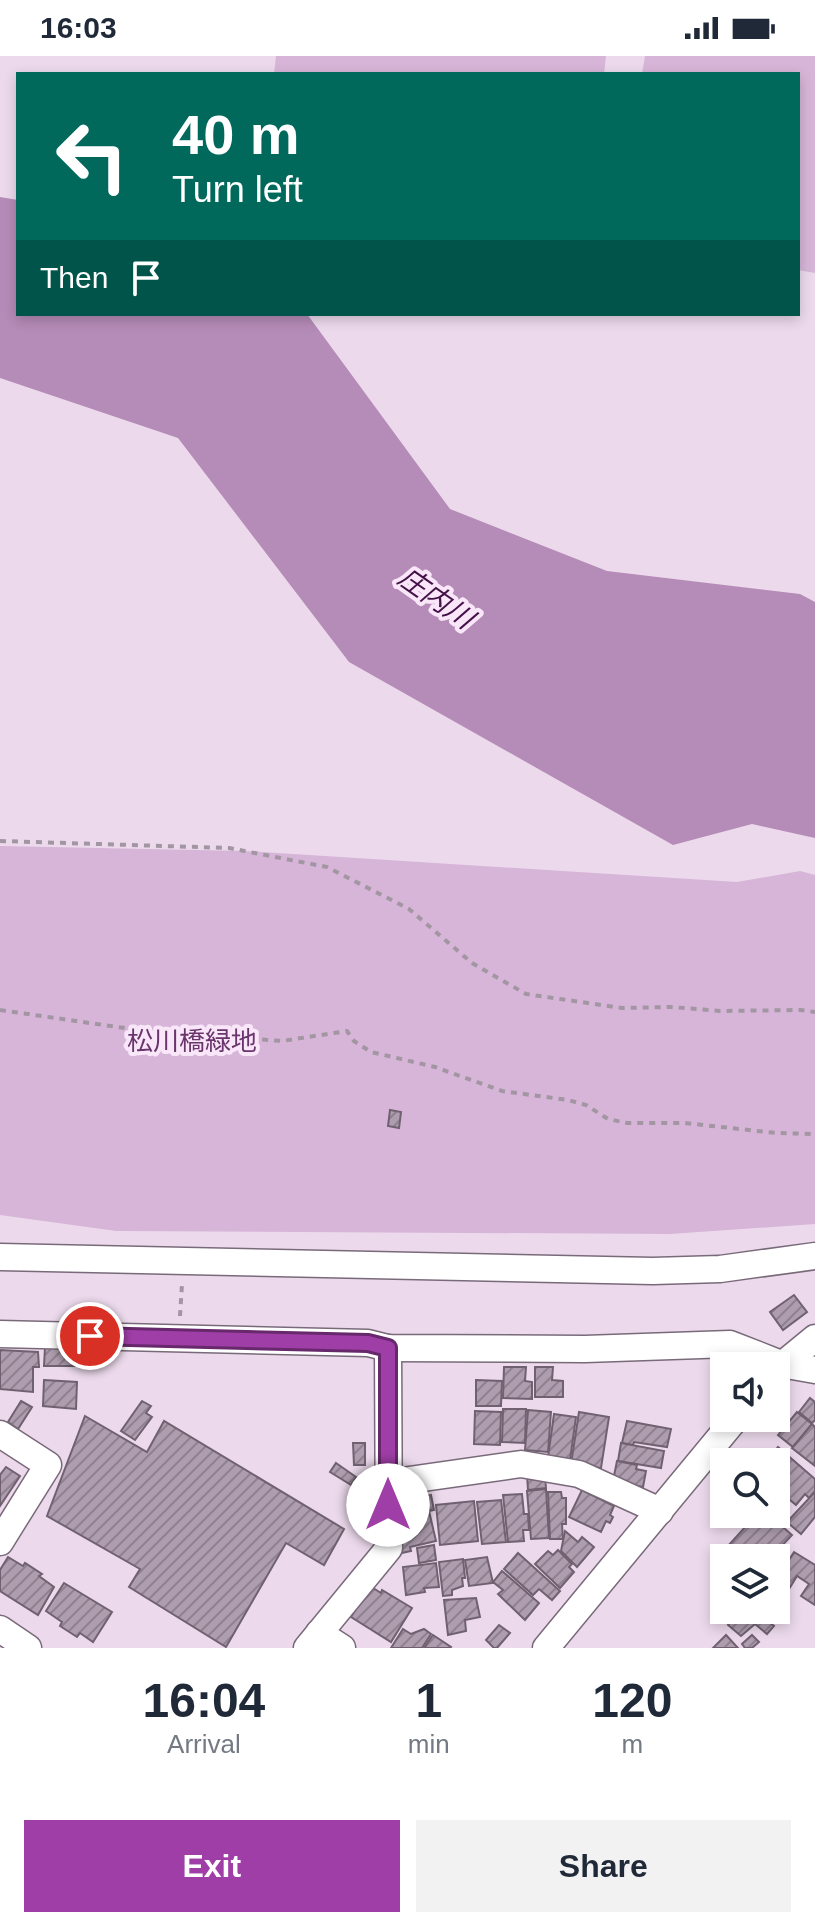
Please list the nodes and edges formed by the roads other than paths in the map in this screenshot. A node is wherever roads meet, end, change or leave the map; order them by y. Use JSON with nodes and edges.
{"nodes":[{"id":1,"x":815,"y":1256,"type":"edge"},
{"id":2,"x":0,"y":1257,"type":"edge"},
{"id":3,"x":0,"y":1334,"type":"edge"},
{"id":4,"x":815,"y":1338,"type":"edge"},
{"id":5,"x":388,"y":1348,"type":"junction"},
{"id":6,"x":747,"y":1352,"type":"edge"},
{"id":7,"x":790,"y":1358,"type":"edge"},
{"id":8,"x":790,"y":1368,"type":"edge"},
{"id":9,"x":815,"y":1370,"type":"edge"},
{"id":10,"x":725,"y":1432,"type":"edge"},
{"id":11,"x":0,"y":1434,"type":"edge"},
{"id":12,"x":388,"y":1483,"type":"junction"},
{"id":13,"x":660,"y":1511,"type":"junction"},
{"id":14,"x":0,"y":1542,"type":"edge"},
{"id":15,"x":0,"y":1629,"type":"edge"},
{"id":16,"x":313,"y":1641,"type":"edge"},
{"id":17,"x":28,"y":1648,"type":"edge"},
{"id":18,"x":342,"y":1648,"type":"edge"},
{"id":19,"x":546,"y":1648,"type":"edge"}],
"edges":[{"from":1,"to":2,"type":"street"},
{"from":3,"to":5,"type":"street"},
{"from":4,"to":7,"type":"street"},
{"from":5,"to":6,"type":"street"},
{"from":5,"to":12,"type":"street"},
{"from":8,"to":9,"type":"street"},
{"from":10,"to":13,"type":"street"},
{"from":11,"to":14,"type":"street"},
{"from":12,"to":13,"type":"street"},
{"from":12,"to":16,"type":"street"},
{"from":13,"to":19,"type":"street"},
{"from":15,"to":17,"type":"street"},
{"from":16,"to":18,"type":"street"}]}
